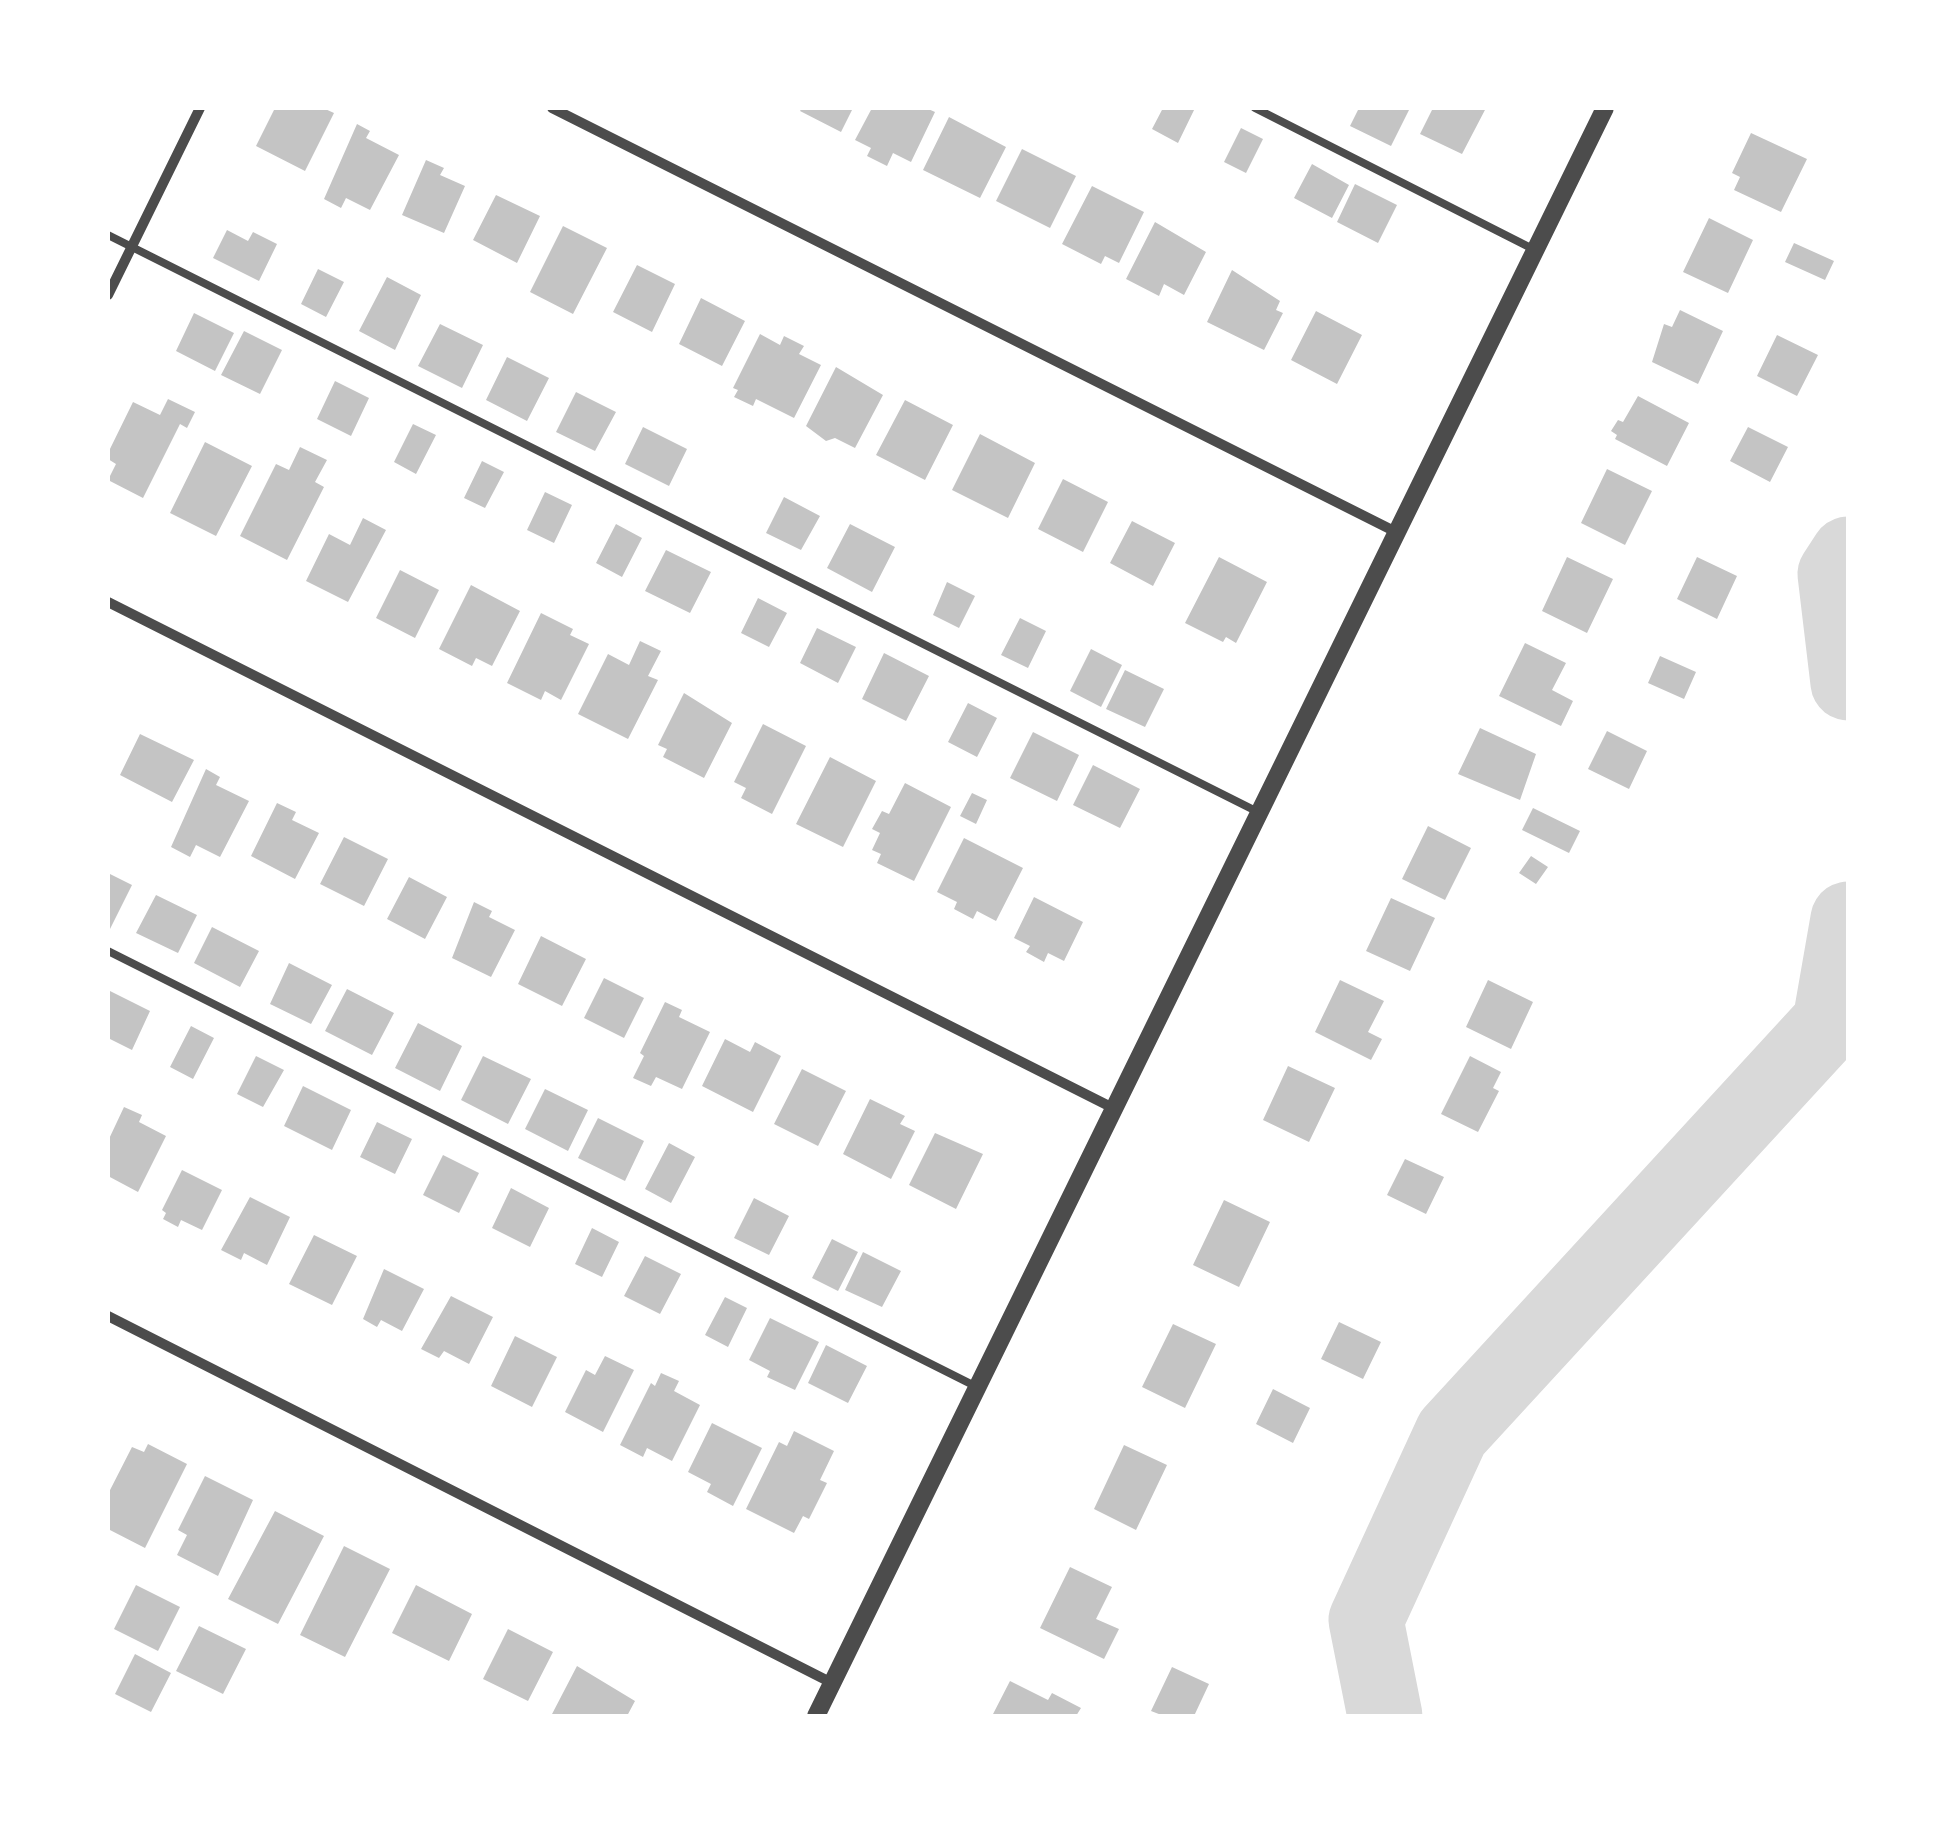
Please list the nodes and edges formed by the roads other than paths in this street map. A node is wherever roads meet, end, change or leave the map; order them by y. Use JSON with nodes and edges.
{"nodes":[{"id":1,"x":200,"y":108,"type":"edge"},
{"id":2,"x":552,"y":108,"type":"edge"},
{"id":3,"x":1255,"y":108,"type":"edge"},
{"id":4,"x":1605,"y":108,"type":"edge"},
{"id":5,"x":108,"y":235,"type":"edge"},
{"id":6,"x":132,"y":247,"type":"junction"},
{"id":7,"x":1535,"y":250,"type":"junction"},
{"id":8,"x":108,"y":296,"type":"edge"},
{"id":9,"x":1396,"y":532,"type":"junction"},
{"id":10,"x":108,"y":602,"type":"edge"},
{"id":11,"x":1258,"y":812,"type":"junction"},
{"id":12,"x":108,"y":951,"type":"edge"},
{"id":13,"x":1113,"y":1108,"type":"junction"},
{"id":14,"x":108,"y":1316,"type":"edge"},
{"id":15,"x":977,"y":1387,"type":"junction"},
{"id":16,"x":832,"y":1683,"type":"junction"},
{"id":17,"x":816,"y":1716,"type":"edge"}],
"edges":[{"from":1,"to":6,"type":"street"},
{"from":2,"to":9,"type":"street"},
{"from":3,"to":7,"type":"lane"},
{"from":4,"to":7,"type":"street"},
{"from":5,"to":6,"type":"lane"},
{"from":6,"to":8,"type":"street"},
{"from":6,"to":11,"type":"lane"},
{"from":7,"to":9,"type":"street"},
{"from":9,"to":11,"type":"street"},
{"from":10,"to":13,"type":"street"},
{"from":11,"to":13,"type":"street"},
{"from":12,"to":15,"type":"lane"},
{"from":13,"to":15,"type":"street"},
{"from":14,"to":16,"type":"street"},
{"from":15,"to":16,"type":"street"},
{"from":16,"to":17,"type":"street"}]}
